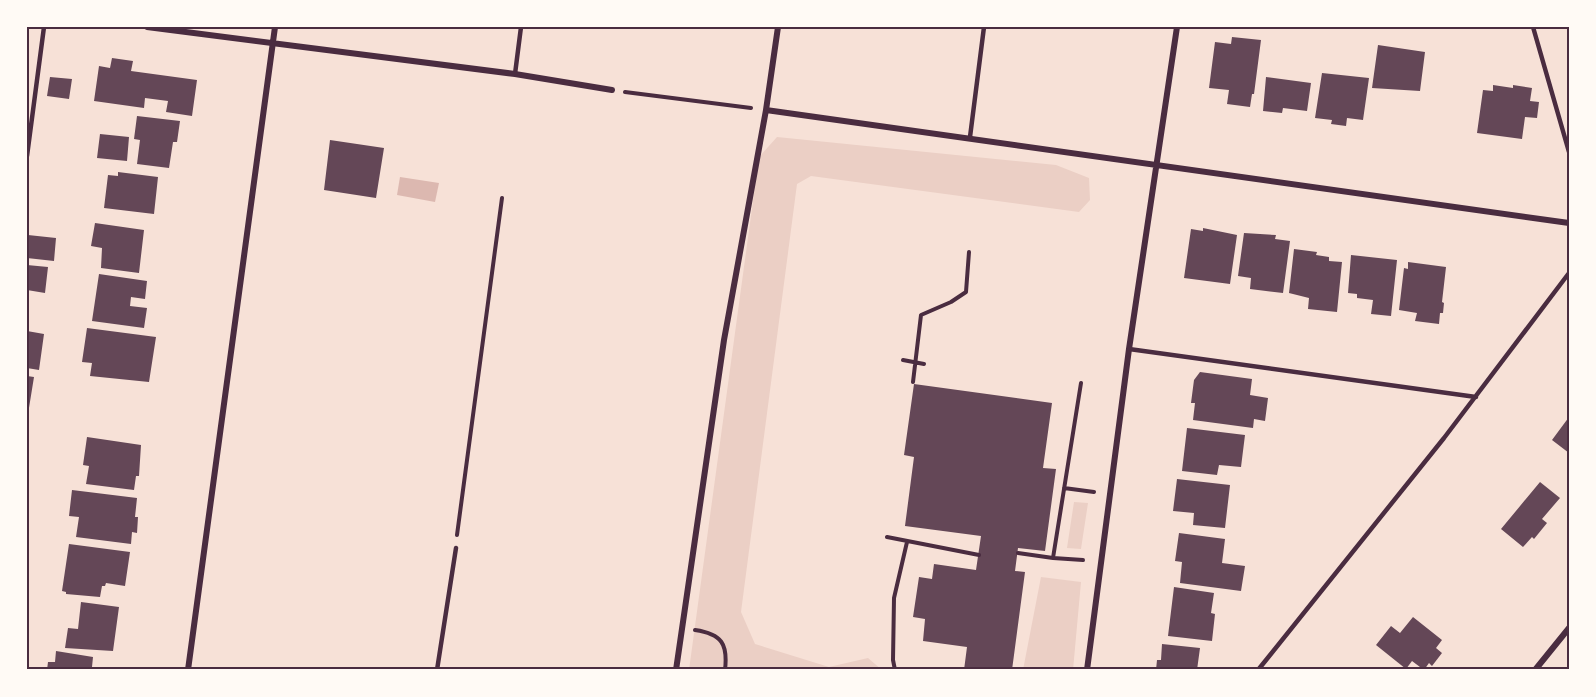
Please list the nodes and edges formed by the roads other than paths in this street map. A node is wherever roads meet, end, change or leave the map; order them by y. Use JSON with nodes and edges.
{"nodes":[{"id":1,"x":44,"y":27,"type":"edge"},
{"id":2,"x":147,"y":27,"type":"edge"},
{"id":3,"x":275,"y":27,"type":"edge"},
{"id":4,"x":521,"y":27,"type":"edge"},
{"id":5,"x":778,"y":27,"type":"edge"},
{"id":6,"x":984,"y":27,"type":"edge"},
{"id":7,"x":1177,"y":27,"type":"edge"},
{"id":8,"x":1533,"y":27,"type":"edge"},
{"id":9,"x":273,"y":43,"type":"junction"},
{"id":10,"x":515,"y":74,"type":"junction"},
{"id":11,"x":612,"y":90,"type":"road end"},
{"id":12,"x":766,"y":110,"type":"junction"},
{"id":13,"x":970,"y":137,"type":"junction"},
{"id":14,"x":1569,"y":152,"type":"edge"},
{"id":15,"x":27,"y":156,"type":"edge"},
{"id":16,"x":1157,"y":164,"type":"junction"},
{"id":17,"x":1569,"y":224,"type":"edge"},
{"id":18,"x":1569,"y":273,"type":"edge"},
{"id":19,"x":1129,"y":349,"type":"junction"},
{"id":20,"x":1476,"y":397,"type":"junction"},
{"id":21,"x":456,"y":548,"type":"road end"},
{"id":22,"x":1569,"y":628,"type":"edge"},
{"id":23,"x":188,"y":670,"type":"edge"},
{"id":24,"x":437,"y":670,"type":"edge"},
{"id":25,"x":676,"y":670,"type":"edge"},
{"id":26,"x":1087,"y":670,"type":"edge"},
{"id":27,"x":1258,"y":670,"type":"edge"},
{"id":28,"x":1535,"y":670,"type":"edge"}],
"edges":[{"from":1,"to":15,"type":"lane"},
{"from":2,"to":9,"type":"street"},
{"from":3,"to":9,"type":"street"},
{"from":4,"to":10,"type":"lane"},
{"from":5,"to":12,"type":"street"},
{"from":6,"to":13,"type":"lane"},
{"from":7,"to":16,"type":"street"},
{"from":8,"to":14,"type":"lane"},
{"from":9,"to":10,"type":"street"},
{"from":9,"to":23,"type":"street"},
{"from":10,"to":11,"type":"street"},
{"from":12,"to":13,"type":"street"},
{"from":12,"to":25,"type":"street"},
{"from":13,"to":16,"type":"street"},
{"from":16,"to":17,"type":"street"},
{"from":16,"to":19,"type":"street"},
{"from":18,"to":20,"type":"lane"},
{"from":19,"to":20,"type":"lane"},
{"from":19,"to":26,"type":"street"},
{"from":20,"to":27,"type":"lane"},
{"from":21,"to":24,"type":"lane"},
{"from":22,"to":28,"type":"street"}]}
